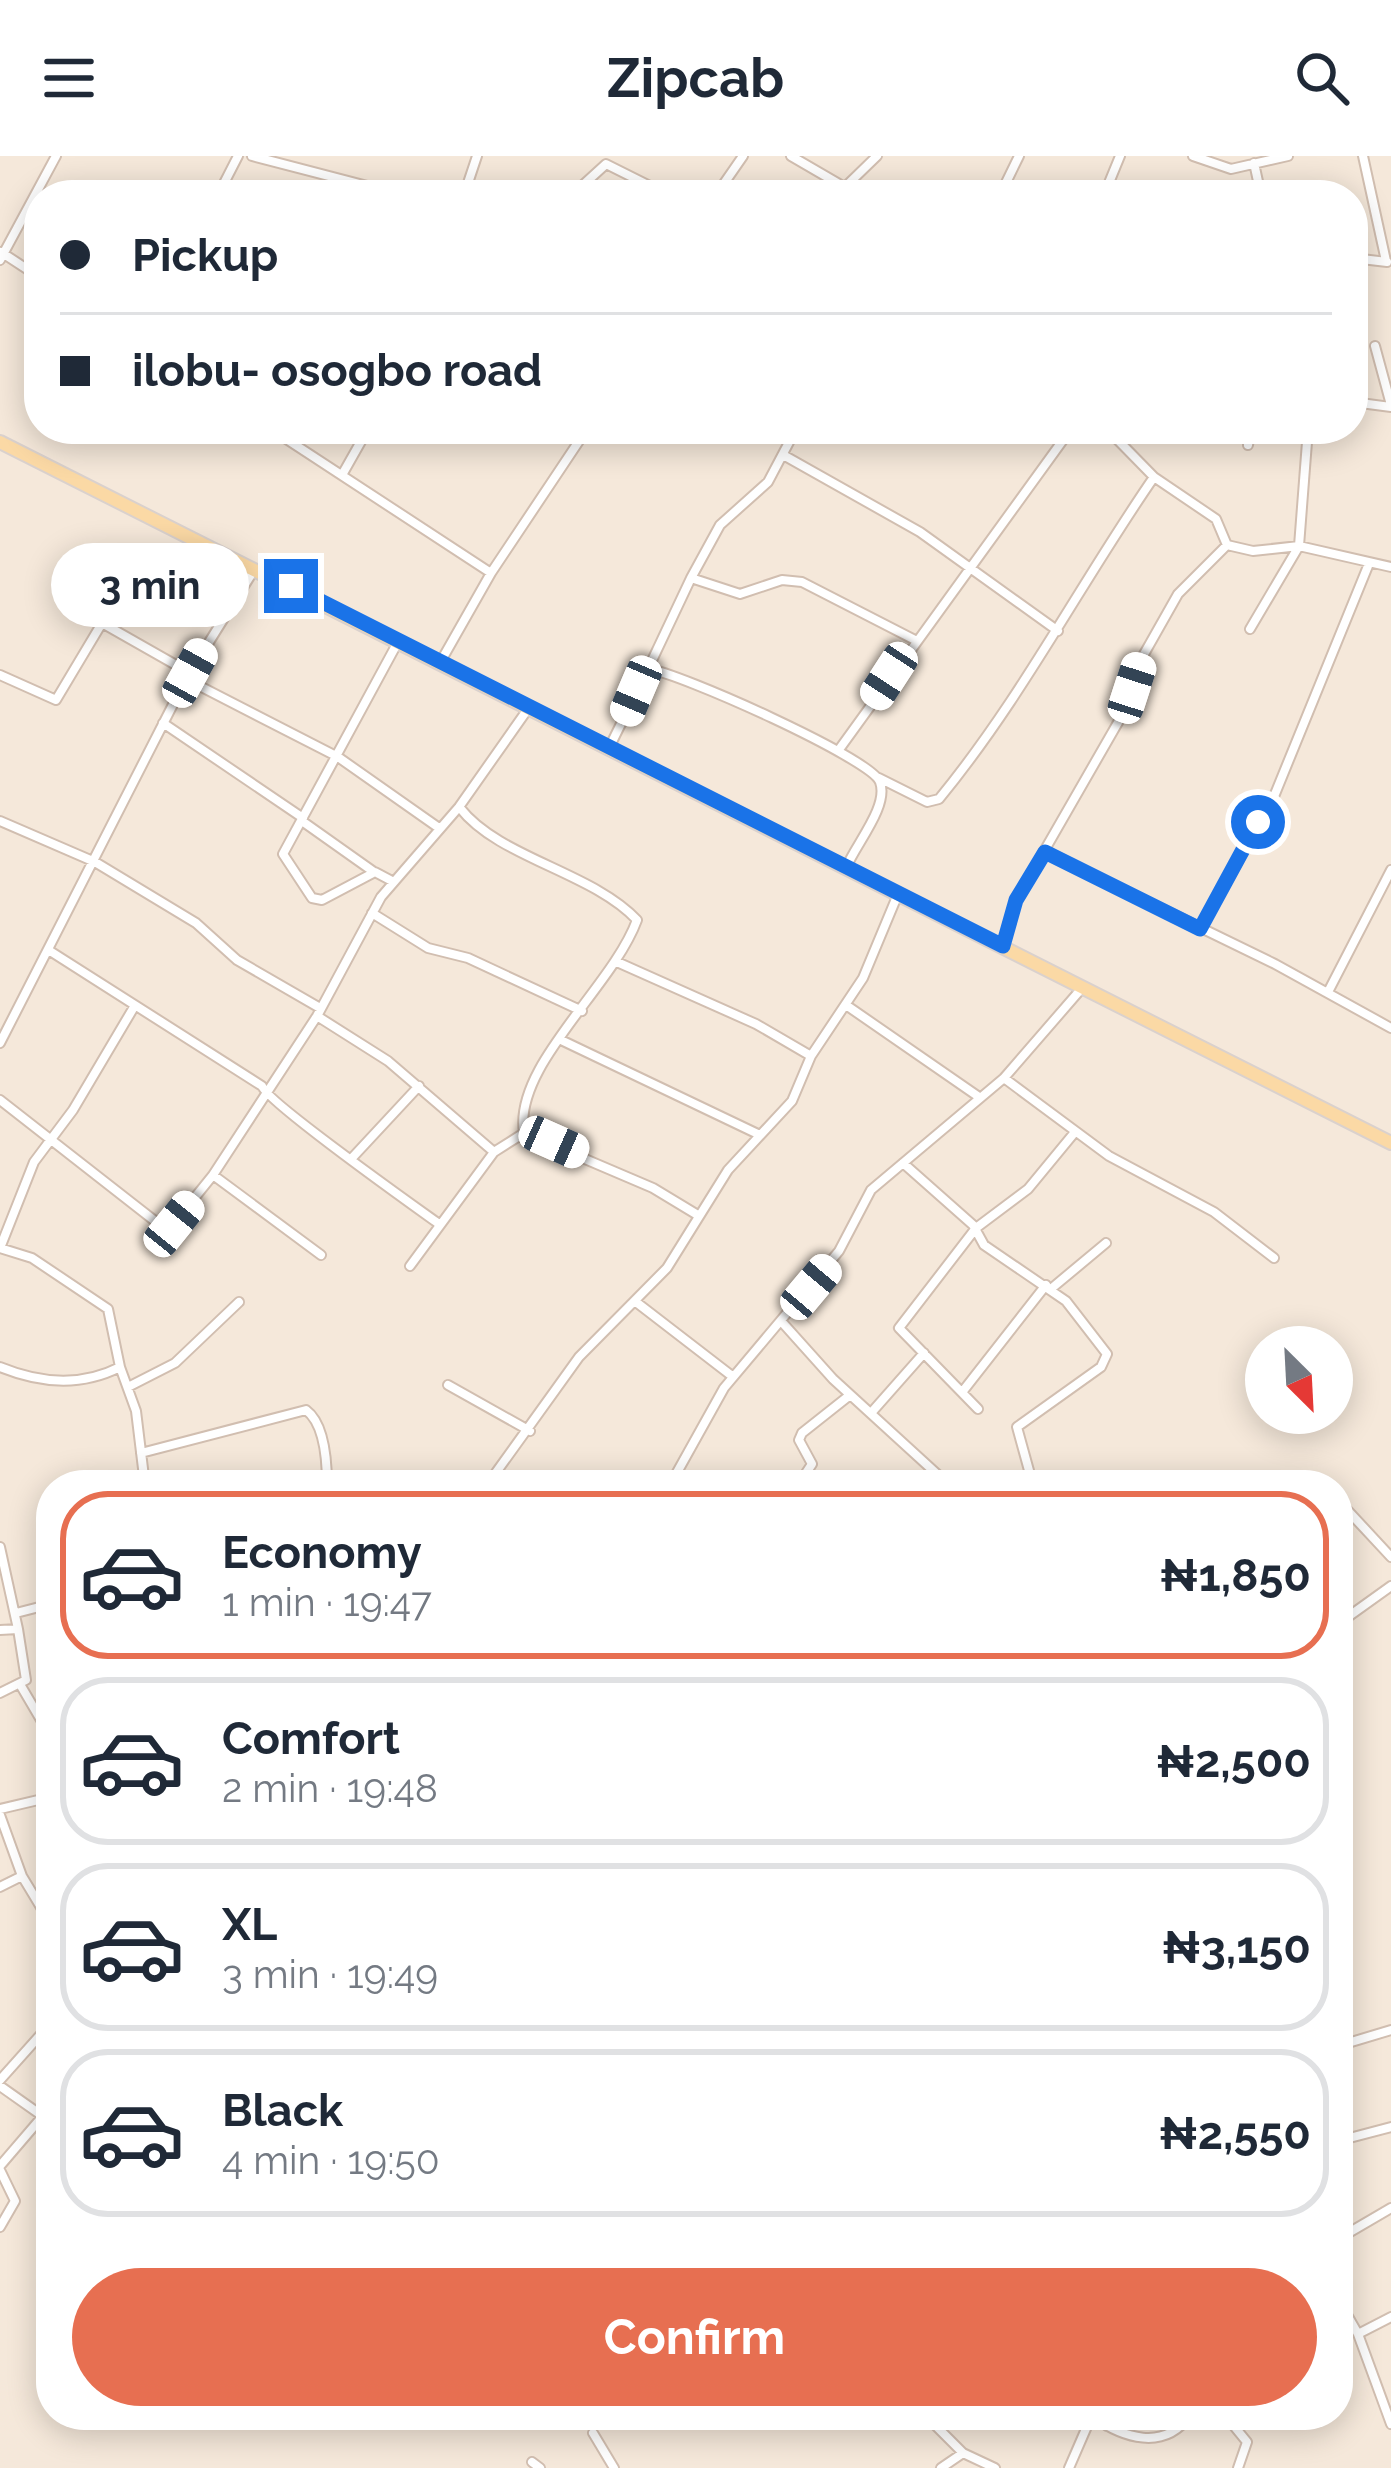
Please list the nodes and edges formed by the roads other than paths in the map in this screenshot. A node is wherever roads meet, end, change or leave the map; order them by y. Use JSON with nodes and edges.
{"nodes":[{"id":1,"x":252,"y":156,"type":"edge"},
{"id":2,"x":298,"y":156,"type":"edge"},
{"id":3,"x":791,"y":156,"type":"edge"},
{"id":4,"x":878,"y":156,"type":"edge"},
{"id":5,"x":1193,"y":156,"type":"edge"},
{"id":6,"x":1288,"y":156,"type":"edge"},
{"id":7,"x":1363,"y":156,"type":"edge"},
{"id":8,"x":1254,"y":163,"type":"junction"},
{"id":9,"x":293,"y":166,"type":"junction"},
{"id":10,"x":346,"y":180,"type":"edge"},
{"id":11,"x":588,"y":180,"type":"edge"},
{"id":12,"x":638,"y":180,"type":"edge"},
{"id":13,"x":831,"y":180,"type":"edge"},
{"id":14,"x":852,"y":180,"type":"edge"},
{"id":15,"x":1258,"y":180,"type":"edge"},
{"id":16,"x":24,"y":214,"type":"edge"},
{"id":17,"x":1,"y":255,"type":"edge"},
{"id":18,"x":1389,"y":262,"type":"edge"},
{"id":19,"x":1375,"y":346,"type":"dead end"},
{"id":20,"x":1391,"y":406,"type":"edge"},
{"id":21,"x":0,"y":442,"type":"edge"},
{"id":22,"x":294,"y":444,"type":"edge"},
{"id":23,"x":360,"y":444,"type":"edge"},
{"id":24,"x":577,"y":444,"type":"edge"},
{"id":25,"x":790,"y":444,"type":"edge"},
{"id":26,"x":1060,"y":444,"type":"edge"},
{"id":27,"x":1122,"y":444,"type":"edge"},
{"id":28,"x":1307,"y":444,"type":"edge"},
{"id":29,"x":785,"y":456,"type":"junction"},
{"id":30,"x":342,"y":476,"type":"junction"},
{"id":31,"x":1154,"y":476,"type":"junction"},
{"id":32,"x":1227,"y":545,"type":"junction"},
{"id":33,"x":1299,"y":546,"type":"junction"},
{"id":34,"x":1368,"y":566,"type":"junction"},
{"id":35,"x":968,"y":567,"type":"junction"},
{"id":36,"x":1391,"y":567,"type":"edge"},
{"id":37,"x":255,"y":568,"type":"junction"},
{"id":38,"x":490,"y":573,"type":"junction"},
{"id":39,"x":691,"y":578,"type":"junction"},
{"id":40,"x":1250,"y":629,"type":"dead end"},
{"id":41,"x":1058,"y":631,"type":"junction"},
{"id":42,"x":399,"y":640,"type":"junction"},
{"id":43,"x":917,"y":641,"type":"junction"},
{"id":44,"x":441,"y":661,"type":"junction"},
{"id":45,"x":648,"y":669,"type":"junction"},
{"id":46,"x":0,"y":675,"type":"edge"},
{"id":47,"x":188,"y":676,"type":"junction"},
{"id":48,"x":531,"y":705,"type":"junction"},
{"id":49,"x":163,"y":723,"type":"junction"},
{"id":50,"x":610,"y":746,"type":"junction"},
{"id":51,"x":838,"y":751,"type":"junction"},
{"id":52,"x":338,"y":757,"type":"junction"},
{"id":53,"x":879,"y":778,"type":"junction"},
{"id":54,"x":460,"y":807,"type":"junction"},
{"id":55,"x":302,"y":819,"type":"junction"},
{"id":56,"x":0,"y":821,"type":"edge"},
{"id":57,"x":439,"y":828,"type":"junction"},
{"id":58,"x":1045,"y":852,"type":"junction"},
{"id":59,"x":95,"y":862,"type":"junction"},
{"id":60,"x":847,"y":866,"type":"junction"},
{"id":61,"x":1391,"y":869,"type":"edge"},
{"id":62,"x":375,"y":872,"type":"junction"},
{"id":63,"x":392,"y":881,"type":"junction"},
{"id":64,"x":899,"y":893,"type":"junction"},
{"id":65,"x":372,"y":913,"type":"junction"},
{"id":66,"x":1200,"y":929,"type":"junction"},
{"id":67,"x":1003,"y":946,"type":"junction"},
{"id":68,"x":50,"y":951,"type":"junction"},
{"id":69,"x":617,"y":962,"type":"junction"},
{"id":70,"x":1083,"y":986,"type":"junction"},
{"id":71,"x":1328,"y":992,"type":"junction"},
{"id":72,"x":845,"y":1005,"type":"junction"},
{"id":73,"x":134,"y":1007,"type":"junction"},
{"id":74,"x":582,"y":1011,"type":"junction"},
{"id":75,"x":318,"y":1012,"type":"junction"},
{"id":76,"x":1391,"y":1028,"type":"edge"},
{"id":77,"x":561,"y":1040,"type":"junction"},
{"id":78,"x":0,"y":1042,"type":"edge"},
{"id":79,"x":811,"y":1056,"type":"junction"},
{"id":80,"x":1004,"y":1078,"type":"junction"},
{"id":81,"x":419,"y":1086,"type":"junction"},
{"id":82,"x":264,"y":1095,"type":"junction"},
{"id":83,"x":979,"y":1097,"type":"junction"},
{"id":84,"x":0,"y":1100,"type":"edge"},
{"id":85,"x":1075,"y":1132,"type":"junction"},
{"id":86,"x":524,"y":1133,"type":"junction"},
{"id":87,"x":760,"y":1135,"type":"junction"},
{"id":88,"x":50,"y":1139,"type":"junction"},
{"id":89,"x":1391,"y":1143,"type":"edge"},
{"id":90,"x":494,"y":1152,"type":"junction"},
{"id":91,"x":352,"y":1158,"type":"junction"},
{"id":92,"x":903,"y":1163,"type":"junction"},
{"id":93,"x":213,"y":1175,"type":"junction"},
{"id":94,"x":696,"y":1214,"type":"junction"},
{"id":95,"x":439,"y":1224,"type":"junction"},
{"id":96,"x":976,"y":1228,"type":"junction"},
{"id":97,"x":1106,"y":1244,"type":"dead end"},
{"id":98,"x":321,"y":1255,"type":"dead end"},
{"id":99,"x":1274,"y":1258,"type":"dead end"},
{"id":100,"x":410,"y":1266,"type":"dead end"},
{"id":101,"x":1048,"y":1287,"type":"junction"},
{"id":102,"x":239,"y":1302,"type":"dead end"},
{"id":103,"x":636,"y":1302,"type":"junction"},
{"id":104,"x":781,"y":1321,"type":"junction"},
{"id":105,"x":924,"y":1353,"type":"junction"},
{"id":106,"x":0,"y":1367,"type":"edge"},
{"id":107,"x":120,"y":1367,"type":"junction"},
{"id":108,"x":731,"y":1376,"type":"junction"},
{"id":109,"x":448,"y":1385,"type":"dead end"},
{"id":110,"x":128,"y":1387,"type":"junction"},
{"id":111,"x":963,"y":1391,"type":"junction"},
{"id":112,"x":850,"y":1394,"type":"junction"},
{"id":113,"x":978,"y":1409,"type":"dead end"},
{"id":114,"x":872,"y":1413,"type":"junction"},
{"id":115,"x":530,"y":1431,"type":"junction"},
{"id":116,"x":141,"y":1453,"type":"junction"},
{"id":117,"x":143,"y":1470,"type":"edge"},
{"id":118,"x":325,"y":1470,"type":"edge"},
{"id":119,"x":499,"y":1470,"type":"edge"},
{"id":120,"x":678,"y":1470,"type":"edge"},
{"id":121,"x":808,"y":1470,"type":"edge"},
{"id":122,"x":933,"y":1470,"type":"edge"},
{"id":123,"x":1029,"y":1470,"type":"edge"},
{"id":124,"x":1353,"y":1516,"type":"edge"},
{"id":125,"x":0,"y":1547,"type":"edge"},
{"id":126,"x":1391,"y":1557,"type":"edge"},
{"id":127,"x":1391,"y":1586,"type":"edge"},
{"id":128,"x":36,"y":1607,"type":"edge"},
{"id":129,"x":16,"y":1612,"type":"junction"},
{"id":130,"x":1353,"y":1613,"type":"edge"},
{"id":131,"x":18,"y":1629,"type":"junction"},
{"id":132,"x":0,"y":1630,"type":"edge"},
{"id":133,"x":21,"y":1686,"type":"junction"},
{"id":134,"x":0,"y":1693,"type":"edge"},
{"id":135,"x":36,"y":1712,"type":"edge"},
{"id":136,"x":36,"y":1801,"type":"edge"},
{"id":137,"x":0,"y":1812,"type":"edge"},
{"id":138,"x":22,"y":1876,"type":"junction"},
{"id":139,"x":0,"y":1886,"type":"edge"},
{"id":140,"x":36,"y":1899,"type":"edge"},
{"id":141,"x":1391,"y":2030,"type":"edge"},
{"id":142,"x":36,"y":2041,"type":"edge"},
{"id":143,"x":1353,"y":2041,"type":"edge"},
{"id":144,"x":0,"y":2083,"type":"edge"},
{"id":145,"x":36,"y":2111,"type":"edge"},
{"id":146,"x":1391,"y":2126,"type":"edge"},
{"id":147,"x":36,"y":2131,"type":"edge"},
{"id":148,"x":1353,"y":2137,"type":"edge"},
{"id":149,"x":0,"y":2168,"type":"edge"},
{"id":150,"x":1391,"y":2208,"type":"edge"},
{"id":151,"x":0,"y":2227,"type":"edge"},
{"id":152,"x":1353,"y":2230,"type":"edge"},
{"id":153,"x":1391,"y":2317,"type":"edge"},
{"id":154,"x":1353,"y":2325,"type":"edge"},
{"id":155,"x":1358,"y":2334,"type":"junction"},
{"id":156,"x":1391,"y":2425,"type":"edge"},
{"id":157,"x":940,"y":2430,"type":"edge"},
{"id":158,"x":1085,"y":2430,"type":"edge"},
{"id":159,"x":1116,"y":2430,"type":"edge"},
{"id":160,"x":1172,"y":2430,"type":"edge"},
{"id":161,"x":1237,"y":2430,"type":"edge"},
{"id":162,"x":593,"y":2433,"type":"dead end"},
{"id":163,"x":963,"y":2453,"type":"junction"},
{"id":164,"x":614,"y":2468,"type":"edge"},
{"id":165,"x":940,"y":2468,"type":"edge"},
{"id":166,"x":994,"y":2468,"type":"edge"},
{"id":167,"x":1069,"y":2468,"type":"edge"},
{"id":168,"x":1238,"y":2468,"type":"edge"}],
"edges":[{"from":1,"to":9,"type":"street"},
{"from":2,"to":9,"type":"street"},
{"from":3,"to":13,"type":"street"},
{"from":4,"to":14,"type":"street"},
{"from":5,"to":8,"type":"street"},
{"from":6,"to":8,"type":"street"},
{"from":7,"to":18,"type":"street"},
{"from":8,"to":15,"type":"street"},
{"from":9,"to":10,"type":"street"},
{"from":11,"to":12,"type":"street"},
{"from":16,"to":17,"type":"street"},
{"from":19,"to":20,"type":"street"},
{"from":21,"to":37,"type":"main road"},
{"from":22,"to":30,"type":"street"},
{"from":23,"to":30,"type":"street"},
{"from":24,"to":38,"type":"street"},
{"from":25,"to":29,"type":"street"},
{"from":26,"to":35,"type":"street"},
{"from":27,"to":31,"type":"street"},
{"from":28,"to":33,"type":"street"},
{"from":29,"to":35,"type":"street"},
{"from":29,"to":39,"type":"street"},
{"from":30,"to":38,"type":"street"},
{"from":31,"to":32,"type":"street"},
{"from":31,"to":41,"type":"street"},
{"from":32,"to":33,"type":"street"},
{"from":32,"to":58,"type":"street"},
{"from":33,"to":34,"type":"street"},
{"from":33,"to":40,"type":"street"},
{"from":34,"to":36,"type":"street"},
{"from":34,"to":66,"type":"street"},
{"from":35,"to":41,"type":"street"},
{"from":35,"to":43,"type":"street"},
{"from":37,"to":42,"type":"main road"},
{"from":37,"to":47,"type":"street"},
{"from":38,"to":44,"type":"street"},
{"from":39,"to":43,"type":"street"},
{"from":39,"to":45,"type":"street"},
{"from":41,"to":53,"type":"street"},
{"from":42,"to":44,"type":"main road"},
{"from":42,"to":52,"type":"street"},
{"from":43,"to":51,"type":"street"},
{"from":44,"to":48,"type":"main road"},
{"from":45,"to":50,"type":"street"},
{"from":45,"to":51,"type":"street"},
{"from":46,"to":47,"type":"street"},
{"from":47,"to":49,"type":"street"},
{"from":47,"to":52,"type":"street"},
{"from":48,"to":50,"type":"main road"},
{"from":48,"to":54,"type":"street"},
{"from":49,"to":55,"type":"street"},
{"from":49,"to":59,"type":"street"},
{"from":50,"to":60,"type":"main road"},
{"from":51,"to":53,"type":"street"},
{"from":52,"to":55,"type":"street"},
{"from":52,"to":57,"type":"street"},
{"from":53,"to":60,"type":"street"},
{"from":54,"to":57,"type":"street"},
{"from":54,"to":69,"type":"street"},
{"from":55,"to":62,"type":"street"},
{"from":55,"to":62,"type":"street"},
{"from":56,"to":59,"type":"street"},
{"from":57,"to":63,"type":"street"},
{"from":58,"to":66,"type":"street"},
{"from":58,"to":67,"type":"street"},
{"from":59,"to":68,"type":"street"},
{"from":59,"to":75,"type":"street"},
{"from":60,"to":64,"type":"main road"},
{"from":61,"to":71,"type":"street"},
{"from":62,"to":63,"type":"street"},
{"from":63,"to":65,"type":"street"},
{"from":64,"to":67,"type":"main road"},
{"from":64,"to":72,"type":"street"},
{"from":65,"to":74,"type":"street"},
{"from":65,"to":75,"type":"street"},
{"from":66,"to":71,"type":"street"},
{"from":67,"to":70,"type":"main road"},
{"from":68,"to":73,"type":"street"},
{"from":68,"to":78,"type":"street"},
{"from":69,"to":74,"type":"street"},
{"from":69,"to":79,"type":"street"},
{"from":70,"to":80,"type":"street"},
{"from":70,"to":89,"type":"main road"},
{"from":71,"to":76,"type":"street"},
{"from":72,"to":79,"type":"street"},
{"from":72,"to":83,"type":"street"},
{"from":73,"to":82,"type":"street"},
{"from":73,"to":88,"type":"street"},
{"from":74,"to":77,"type":"street"},
{"from":75,"to":81,"type":"street"},
{"from":75,"to":82,"type":"street"},
{"from":77,"to":86,"type":"street"},
{"from":77,"to":87,"type":"street"},
{"from":79,"to":87,"type":"street"},
{"from":80,"to":83,"type":"street"},
{"from":80,"to":85,"type":"street"},
{"from":81,"to":90,"type":"street"},
{"from":81,"to":91,"type":"street"},
{"from":82,"to":91,"type":"street"},
{"from":82,"to":93,"type":"street"},
{"from":83,"to":92,"type":"street"},
{"from":84,"to":88,"type":"street"},
{"from":85,"to":96,"type":"street"},
{"from":85,"to":99,"type":"street"},
{"from":86,"to":90,"type":"street"},
{"from":86,"to":94,"type":"street"},
{"from":87,"to":94,"type":"street"},
{"from":88,"to":93,"type":"street"},
{"from":88,"to":107,"type":"street"},
{"from":90,"to":95,"type":"street"},
{"from":91,"to":95,"type":"street"},
{"from":92,"to":96,"type":"street"},
{"from":92,"to":104,"type":"street"},
{"from":93,"to":98,"type":"street"},
{"from":94,"to":103,"type":"street"},
{"from":95,"to":100,"type":"street"},
{"from":96,"to":101,"type":"street"},
{"from":96,"to":105,"type":"street"},
{"from":97,"to":101,"type":"street"},
{"from":101,"to":111,"type":"street"},
{"from":101,"to":123,"type":"street"},
{"from":102,"to":110,"type":"street"},
{"from":103,"to":108,"type":"street"},
{"from":103,"to":115,"type":"street"},
{"from":104,"to":108,"type":"street"},
{"from":104,"to":112,"type":"street"},
{"from":105,"to":111,"type":"street"},
{"from":105,"to":114,"type":"street"},
{"from":106,"to":107,"type":"street"},
{"from":107,"to":110,"type":"street"},
{"from":108,"to":120,"type":"street"},
{"from":109,"to":115,"type":"street"},
{"from":110,"to":116,"type":"street"},
{"from":111,"to":113,"type":"street"},
{"from":112,"to":114,"type":"street"},
{"from":112,"to":121,"type":"street"},
{"from":114,"to":122,"type":"street"},
{"from":115,"to":119,"type":"street"},
{"from":116,"to":117,"type":"street"},
{"from":116,"to":118,"type":"street"},
{"from":124,"to":126,"type":"street"},
{"from":125,"to":129,"type":"street"},
{"from":127,"to":130,"type":"street"},
{"from":128,"to":129,"type":"street"},
{"from":129,"to":131,"type":"street"},
{"from":131,"to":132,"type":"street"},
{"from":131,"to":133,"type":"street"},
{"from":133,"to":134,"type":"street"},
{"from":133,"to":135,"type":"street"},
{"from":136,"to":137,"type":"street"},
{"from":137,"to":138,"type":"street"},
{"from":138,"to":139,"type":"street"},
{"from":138,"to":140,"type":"street"},
{"from":141,"to":143,"type":"street"},
{"from":142,"to":144,"type":"street"},
{"from":144,"to":145,"type":"street"},
{"from":146,"to":148,"type":"street"},
{"from":147,"to":149,"type":"street"},
{"from":149,"to":151,"type":"street"},
{"from":150,"to":152,"type":"street"},
{"from":153,"to":155,"type":"street"},
{"from":154,"to":155,"type":"street"},
{"from":155,"to":156,"type":"street"},
{"from":157,"to":163,"type":"street"},
{"from":158,"to":167,"type":"street"},
{"from":159,"to":160,"type":"street"},
{"from":161,"to":168,"type":"street"},
{"from":162,"to":164,"type":"street"},
{"from":163,"to":165,"type":"street"},
{"from":163,"to":166,"type":"street"}]}
